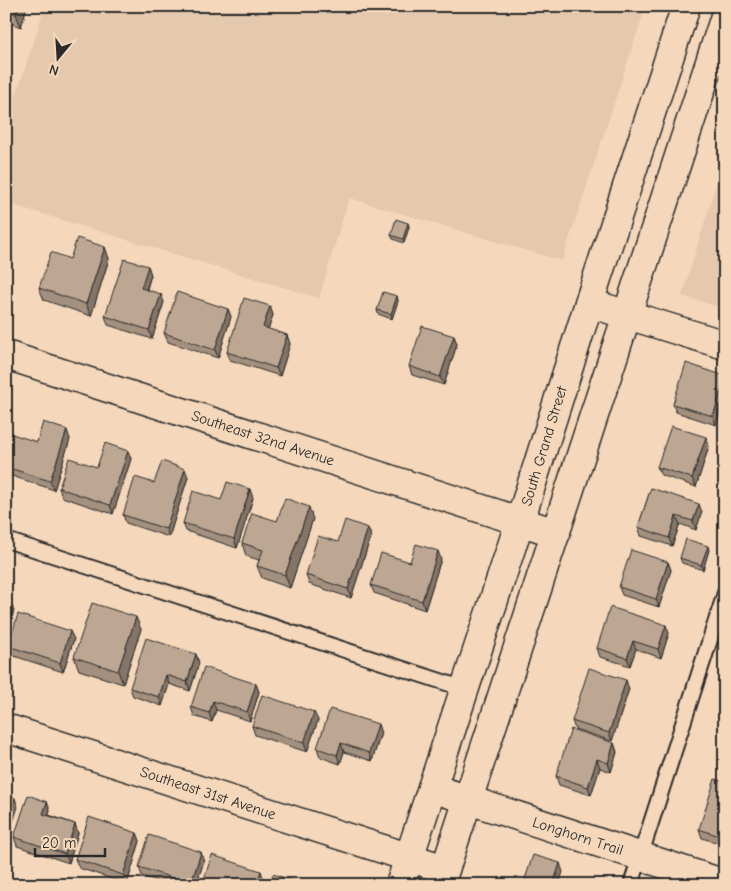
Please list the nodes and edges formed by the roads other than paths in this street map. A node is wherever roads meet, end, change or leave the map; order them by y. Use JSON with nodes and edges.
{"nodes":[{"id":1,"x":686,"y":6,"type":"edge"},
{"id":2,"x":725,"y":16,"type":"edge"},
{"id":3,"x":589,"y":303,"type":"junction"},
{"id":4,"x":627,"y":314,"type":"junction"},
{"id":5,"x":725,"y":345,"type":"edge"},
{"id":6,"x":6,"y":355,"type":"edge"},
{"id":7,"x":520,"y":521,"type":"junction"},
{"id":8,"x":556,"y":533,"type":"junction"},
{"id":9,"x":6,"y":540,"type":"edge"},
{"id":10,"x":725,"y":593,"type":"edge"},
{"id":11,"x":465,"y":689,"type":"junction"},
{"id":12,"x":6,"y":728,"type":"edge"},
{"id":13,"x":432,"y":788,"type":"junction"},
{"id":14,"x":468,"y":800,"type":"junction"},
{"id":15,"x":640,"y":856,"type":"junction"},
{"id":16,"x":409,"y":858,"type":"junction"},
{"id":17,"x":443,"y":877,"type":"edge"},
{"id":18,"x":725,"y":884,"type":"edge"},
{"id":19,"x":400,"y":885,"type":"edge"},
{"id":20,"x":631,"y":885,"type":"edge"}],
"edges":[{"from":1,"to":3,"type":"main road","name":"South Grand Street"},
{"from":2,"to":4,"type":"main road"},
{"from":3,"to":4,"type":"main road"},
{"from":3,"to":7,"type":"main road","name":"South Grand Street"},
{"from":4,"to":5,"type":"main road"},
{"from":4,"to":8,"type":"main road"},
{"from":6,"to":7,"type":"main road","name":"Southeast 32nd Avenue"},
{"from":7,"to":8,"type":"main road","name":"Southeast 32nd Avenue"},
{"from":7,"to":11,"type":"main road","name":"South Grand Street"},
{"from":8,"to":14,"type":"main road"},
{"from":9,"to":11,"type":"lane"},
{"from":10,"to":15,"type":"lane"},
{"from":11,"to":13,"type":"main road","name":"South Grand Street"},
{"from":12,"to":16,"type":"main road","name":"Southeast 31st Avenue"},
{"from":13,"to":14,"type":"main road","name":"Longhorn Trail"},
{"from":13,"to":16,"type":"main road","name":"South Grand Street"},
{"from":14,"to":15,"type":"main road","name":"Longhorn Trail"},
{"from":14,"to":17,"type":"main road"},
{"from":15,"to":18,"type":"main road","name":"Longhorn Trail"},
{"from":15,"to":20,"type":"lane"},
{"from":16,"to":17,"type":"main road","name":"Southeast 31st Avenue"},
{"from":16,"to":19,"type":"main road","name":"South Grand Street"}]}
